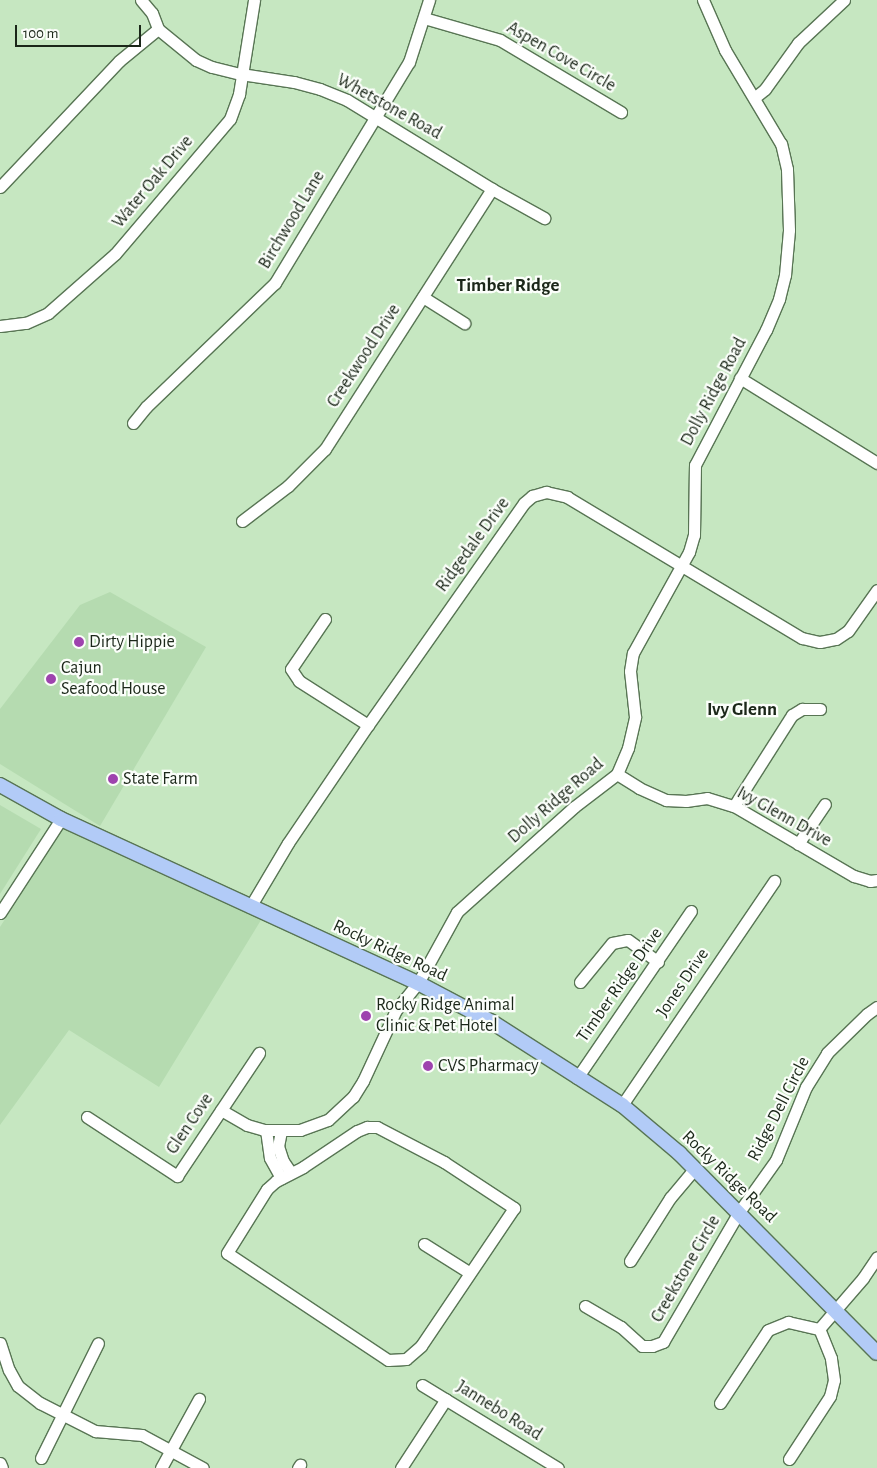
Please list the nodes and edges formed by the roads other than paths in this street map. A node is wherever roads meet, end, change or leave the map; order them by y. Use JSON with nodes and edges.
{"nodes":[{"id":1,"x":141,"y":0,"type":"edge"},
{"id":2,"x":254,"y":0,"type":"edge"},
{"id":3,"x":429,"y":0,"type":"edge"},
{"id":4,"x":703,"y":0,"type":"edge"},
{"id":5,"x":844,"y":0,"type":"edge"},
{"id":6,"x":424,"y":18,"type":"junction"},
{"id":7,"x":158,"y":29,"type":"junction"},
{"id":8,"x":242,"y":74,"type":"junction"},
{"id":9,"x":754,"y":98,"type":"junction"},
{"id":10,"x":621,"y":112,"type":"dead end"},
{"id":11,"x":374,"y":116,"type":"junction"},
{"id":12,"x":0,"y":187,"type":"edge"},
{"id":13,"x":492,"y":189,"type":"junction"},
{"id":14,"x":544,"y":218,"type":"dead end"},
{"id":15,"x":423,"y":298,"type":"junction"},
{"id":16,"x":464,"y":323,"type":"dead end"},
{"id":17,"x":0,"y":326,"type":"edge"},
{"id":18,"x":740,"y":378,"type":"junction"},
{"id":19,"x":133,"y":423,"type":"dead end"},
{"id":20,"x":877,"y":463,"type":"edge"},
{"id":21,"x":242,"y":521,"type":"dead end"},
{"id":22,"x":681,"y":566,"type":"junction"},
{"id":23,"x":877,"y":590,"type":"edge"},
{"id":24,"x":325,"y":619,"type":"dead end"},
{"id":25,"x":820,"y":709,"type":"dead end"},
{"id":26,"x":368,"y":725,"type":"junction"},
{"id":27,"x":617,"y":774,"type":"junction"},
{"id":28,"x":0,"y":785,"type":"edge"},
{"id":29,"x":825,"y":804,"type":"dead end"},
{"id":30,"x":734,"y":806,"type":"junction"},
{"id":31,"x":61,"y":819,"type":"junction"},
{"id":32,"x":798,"y":844,"type":"junction"},
{"id":33,"x":877,"y":880,"type":"edge"},
{"id":34,"x":774,"y":881,"type":"dead end"},
{"id":35,"x":250,"y":907,"type":"junction"},
{"id":36,"x":691,"y":911,"type":"dead end"},
{"id":37,"x":0,"y":913,"type":"edge"},
{"id":38,"x":658,"y":962,"type":"junction"},
{"id":39,"x":580,"y":982,"type":"dead end"},
{"id":40,"x":418,"y":983,"type":"junction"},
{"id":41,"x":877,"y":1007,"type":"edge"},
{"id":42,"x":259,"y":1053,"type":"dead end"},
{"id":43,"x":577,"y":1078,"type":"junction"},
{"id":44,"x":622,"y":1105,"type":"junction"},
{"id":45,"x":221,"y":1110,"type":"junction"},
{"id":46,"x":87,"y":1117,"type":"dead end"},
{"id":47,"x":266,"y":1130,"type":"junction"},
{"id":48,"x":281,"y":1131,"type":"junction"},
{"id":49,"x":694,"y":1168,"type":"junction"},
{"id":50,"x":291,"y":1173,"type":"junction"},
{"id":51,"x":281,"y":1178,"type":"junction"},
{"id":52,"x":739,"y":1212,"type":"junction"},
{"id":53,"x":424,"y":1244,"type":"dead end"},
{"id":54,"x":877,"y":1257,"type":"edge"},
{"id":55,"x":630,"y":1261,"type":"dead end"},
{"id":56,"x":470,"y":1273,"type":"junction"},
{"id":57,"x":585,"y":1306,"type":"dead end"},
{"id":58,"x":836,"y":1311,"type":"junction"},
{"id":59,"x":819,"y":1329,"type":"junction"},
{"id":60,"x":0,"y":1343,"type":"edge"},
{"id":61,"x":98,"y":1343,"type":"dead end"},
{"id":62,"x":877,"y":1354,"type":"edge"},
{"id":63,"x":422,"y":1385,"type":"dead end"},
{"id":64,"x":199,"y":1399,"type":"dead end"},
{"id":65,"x":446,"y":1399,"type":"junction"},
{"id":66,"x":720,"y":1403,"type":"dead end"},
{"id":67,"x":62,"y":1415,"type":"junction"},
{"id":68,"x":171,"y":1450,"type":"junction"},
{"id":69,"x":41,"y":1458,"type":"dead end"},
{"id":70,"x":789,"y":1459,"type":"dead end"},
{"id":71,"x":0,"y":1463,"type":"edge"},
{"id":72,"x":2,"y":1468,"type":"edge"},
{"id":73,"x":161,"y":1468,"type":"edge"},
{"id":74,"x":203,"y":1468,"type":"edge"},
{"id":75,"x":401,"y":1468,"type":"edge"},
{"id":76,"x":558,"y":1468,"type":"edge"}],
"edges":[{"from":1,"to":7,"type":"street","name":"Whetstone Road"},
{"from":2,"to":8,"type":"street","name":"Water Oak Drive"},
{"from":3,"to":6,"type":"street","name":"Birchwood Lane"},
{"from":4,"to":9,"type":"street","name":"Dolly Ridge Road"},
{"from":5,"to":9,"type":"street"},
{"from":6,"to":10,"type":"street","name":"Aspen Cove Circle"},
{"from":6,"to":11,"type":"street","name":"Birchwood Lane"},
{"from":7,"to":8,"type":"street","name":"Whetstone Road"},
{"from":7,"to":12,"type":"street"},
{"from":8,"to":11,"type":"street","name":"Whetstone Road"},
{"from":8,"to":17,"type":"street","name":"Water Oak Drive"},
{"from":9,"to":18,"type":"street","name":"Dolly Ridge Road"},
{"from":11,"to":13,"type":"street","name":"Whetstone Road"},
{"from":11,"to":19,"type":"street","name":"Birchwood Lane"},
{"from":13,"to":14,"type":"street","name":"Whetstone Road"},
{"from":13,"to":15,"type":"street","name":"Creekwood Drive"},
{"from":15,"to":16,"type":"street"},
{"from":15,"to":21,"type":"street","name":"Creekwood Drive"},
{"from":18,"to":20,"type":"street"},
{"from":18,"to":22,"type":"street","name":"Dolly Ridge Road"},
{"from":22,"to":23,"type":"street","name":"Ridgedale Drive"},
{"from":22,"to":26,"type":"street","name":"Ridgedale Drive"},
{"from":22,"to":27,"type":"street","name":"Dolly Ridge Road"},
{"from":24,"to":26,"type":"street"},
{"from":25,"to":30,"type":"street"},
{"from":26,"to":35,"type":"street","name":"Ridgedale Drive"},
{"from":27,"to":30,"type":"street","name":"Ivy Glenn Drive"},
{"from":27,"to":40,"type":"street","name":"Dolly Ridge Road"},
{"from":28,"to":31,"type":"main road","name":"Rocky Ridge Road"},
{"from":29,"to":32,"type":"street"},
{"from":30,"to":32,"type":"street","name":"Ivy Glenn Drive"},
{"from":31,"to":35,"type":"main road","name":"Rocky Ridge Road"},
{"from":31,"to":37,"type":"street"},
{"from":32,"to":33,"type":"street","name":"Ivy Glenn Drive"},
{"from":34,"to":44,"type":"street","name":"Jones Drive"},
{"from":35,"to":40,"type":"main road","name":"Rocky Ridge Road"},
{"from":36,"to":38,"type":"street","name":"Timber Ridge Drive"},
{"from":38,"to":39,"type":"street"},
{"from":38,"to":43,"type":"street","name":"Timber Ridge Drive"},
{"from":40,"to":43,"type":"main road","name":"Rocky Ridge Road"},
{"from":40,"to":48,"type":"street","name":"Dolly Ridge Road"},
{"from":41,"to":52,"type":"street","name":"Ridge Dell Circle"},
{"from":42,"to":45,"type":"street","name":"Glen Cove"},
{"from":43,"to":44,"type":"main road","name":"Rocky Ridge Road"},
{"from":44,"to":49,"type":"main road","name":"Rocky Ridge Road"},
{"from":45,"to":46,"type":"street","name":"Glen Cove"},
{"from":45,"to":47,"type":"street","name":"Dolly Ridge Road"},
{"from":47,"to":48,"type":"street","name":"Dolly Ridge Road"},
{"from":47,"to":51,"type":"street"},
{"from":48,"to":50,"type":"street"},
{"from":49,"to":52,"type":"main road","name":"Rocky Ridge Road"},
{"from":49,"to":55,"type":"street"},
{"from":50,"to":51,"type":"street"},
{"from":50,"to":56,"type":"street"},
{"from":51,"to":56,"type":"street"},
{"from":52,"to":57,"type":"street","name":"Creekstone Circle"},
{"from":52,"to":58,"type":"main road","name":"Rocky Ridge Road"},
{"from":53,"to":56,"type":"street"},
{"from":54,"to":58,"type":"street"},
{"from":58,"to":59,"type":"street"},
{"from":58,"to":62,"type":"main road","name":"Rocky Ridge Road"},
{"from":59,"to":66,"type":"street"},
{"from":59,"to":70,"type":"street"},
{"from":60,"to":67,"type":"street"},
{"from":61,"to":67,"type":"street"},
{"from":63,"to":65,"type":"street","name":"Jannebo Road"},
{"from":64,"to":68,"type":"street"},
{"from":65,"to":75,"type":"street"},
{"from":65,"to":76,"type":"street","name":"Jannebo Road"},
{"from":67,"to":68,"type":"street"},
{"from":67,"to":69,"type":"street"},
{"from":68,"to":73,"type":"street"},
{"from":68,"to":74,"type":"street"},
{"from":71,"to":72,"type":"street"}]}
